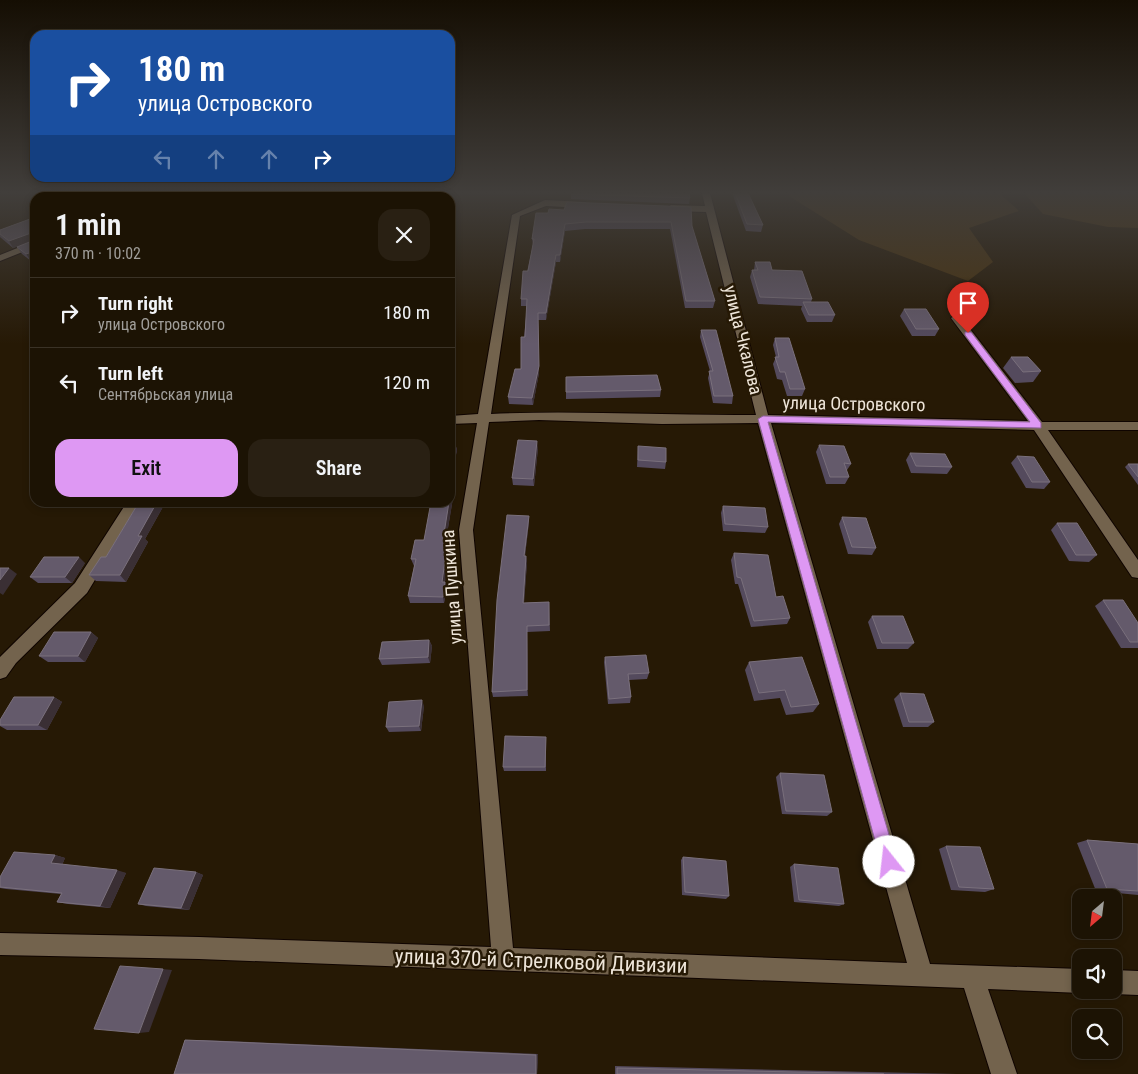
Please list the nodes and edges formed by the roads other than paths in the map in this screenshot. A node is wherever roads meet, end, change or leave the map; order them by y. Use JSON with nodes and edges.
{"nodes":[{"id":1,"x":512,"y":243,"type":"edge"},
{"id":2,"x":719,"y":243,"type":"edge"},
{"id":3,"x":30,"y":246,"type":"edge"},
{"id":4,"x":0,"y":258,"type":"edge"},
{"id":5,"x":956,"y":318,"type":"dead end"},
{"id":6,"x":763,"y":419,"type":"junction"},
{"id":7,"x":455,"y":420,"type":"edge"},
{"id":8,"x":484,"y":420,"type":"junction"},
{"id":9,"x":1038,"y":426,"type":"junction"},
{"id":10,"x":1138,"y":426,"type":"edge"},
{"id":11,"x":132,"y":507,"type":"edge"},
{"id":12,"x":1138,"y":572,"type":"edge"},
{"id":13,"x":0,"y":671,"type":"edge"},
{"id":14,"x":0,"y":944,"type":"edge"},
{"id":15,"x":503,"y":960,"type":"junction"},
{"id":16,"x":922,"y":976,"type":"junction"},
{"id":17,"x":972,"y":977,"type":"junction"},
{"id":18,"x":1072,"y":981,"type":"edge"},
{"id":19,"x":1122,"y":982,"type":"edge"},
{"id":20,"x":1138,"y":982,"type":"edge"},
{"id":21,"x":1004,"y":1074,"type":"edge"}],
"edges":[{"from":1,"to":8,"type":"street","name":"улица Пушкина"},
{"from":2,"to":6,"type":"street","name":"улица Чкалова"},
{"from":3,"to":4,"type":"street"},
{"from":5,"to":9,"type":"street"},
{"from":6,"to":8,"type":"street","name":"улица Островского"},
{"from":6,"to":9,"type":"street","name":"улица Островского"},
{"from":6,"to":16,"type":"street","name":"улица Чкалова"},
{"from":7,"to":8,"type":"street","name":"улица Островского"},
{"from":8,"to":15,"type":"street","name":"улица Пушкина"},
{"from":9,"to":10,"type":"street","name":"улица Островского"},
{"from":9,"to":12,"type":"street"},
{"from":11,"to":13,"type":"street"},
{"from":14,"to":15,"type":"street","name":"улица 370-й Стрелковой Дивизии"},
{"from":15,"to":16,"type":"street","name":"улица 370-й Стрелковой Дивизии"},
{"from":16,"to":17,"type":"street","name":"улица 370-й Стрелковой Дивизии"},
{"from":17,"to":18,"type":"street","name":"улица 370-й Стрелковой Дивизии"},
{"from":17,"to":21,"type":"street"},
{"from":19,"to":20,"type":"street"}]}
